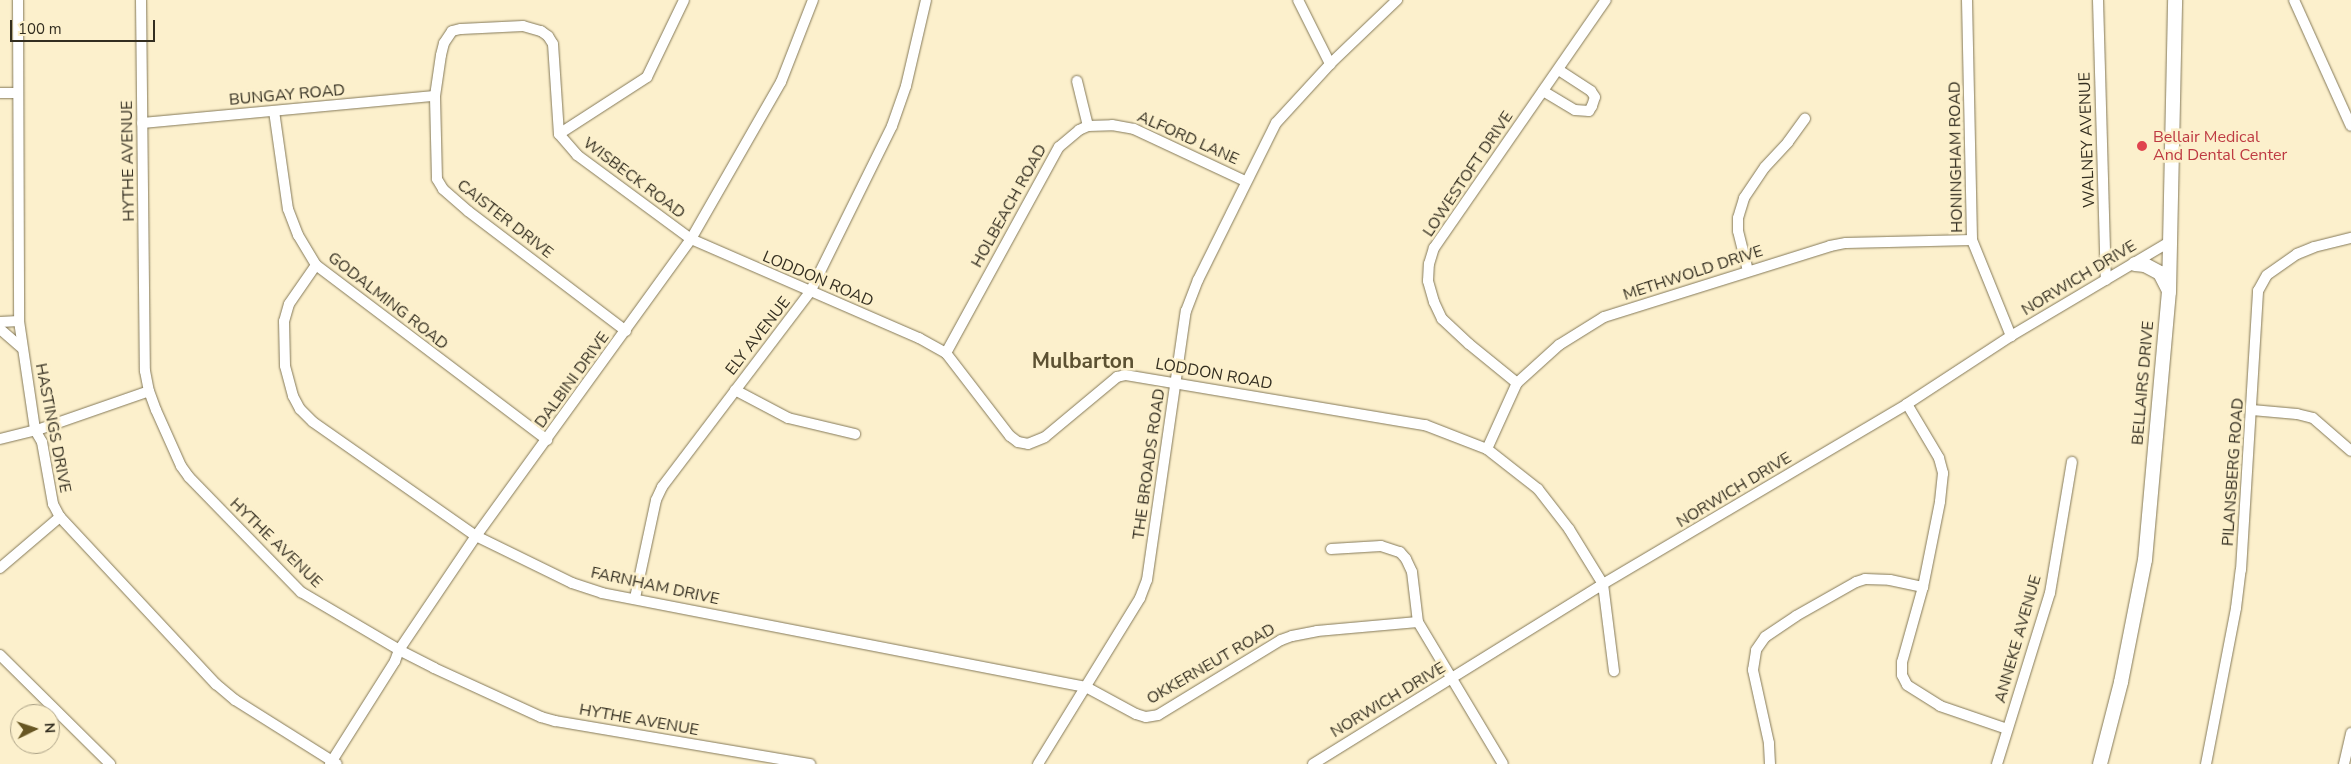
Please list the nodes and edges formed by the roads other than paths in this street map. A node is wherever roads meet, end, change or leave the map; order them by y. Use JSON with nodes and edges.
{"nodes":[{"id":1,"x":18,"y":0,"type":"edge"},
{"id":2,"x":141,"y":0,"type":"edge"},
{"id":3,"x":684,"y":0,"type":"edge"},
{"id":4,"x":813,"y":0,"type":"edge"},
{"id":5,"x":926,"y":0,"type":"edge"},
{"id":6,"x":1298,"y":0,"type":"edge"},
{"id":7,"x":1397,"y":0,"type":"edge"},
{"id":8,"x":1606,"y":0,"type":"edge"},
{"id":9,"x":1967,"y":0,"type":"edge"},
{"id":10,"x":2098,"y":0,"type":"edge"},
{"id":11,"x":2176,"y":0,"type":"edge"},
{"id":12,"x":2294,"y":0,"type":"edge"},
{"id":13,"x":1330,"y":64,"type":"junction"},
{"id":14,"x":1559,"y":70,"type":"junction"},
{"id":15,"x":1077,"y":81,"type":"dead end"},
{"id":16,"x":1543,"y":91,"type":"junction"},
{"id":17,"x":0,"y":93,"type":"edge"},
{"id":18,"x":18,"y":93,"type":"junction"},
{"id":19,"x":434,"y":96,"type":"junction"},
{"id":20,"x":274,"y":111,"type":"junction"},
{"id":21,"x":1806,"y":119,"type":"dead end"},
{"id":22,"x":142,"y":123,"type":"junction"},
{"id":23,"x":1088,"y":126,"type":"junction"},
{"id":24,"x":2351,"y":126,"type":"edge"},
{"id":25,"x":559,"y":134,"type":"junction"},
{"id":26,"x":1245,"y":180,"type":"junction"},
{"id":27,"x":2351,"y":238,"type":"edge"},
{"id":28,"x":691,"y":240,"type":"junction"},
{"id":29,"x":1972,"y":240,"type":"junction"},
{"id":30,"x":2171,"y":241,"type":"junction"},
{"id":31,"x":2134,"y":264,"type":"junction"},
{"id":32,"x":316,"y":265,"type":"junction"},
{"id":33,"x":1748,"y":271,"type":"junction"},
{"id":34,"x":2106,"y":280,"type":"junction"},
{"id":35,"x":810,"y":292,"type":"junction"},
{"id":36,"x":2169,"y":292,"type":"junction"},
{"id":37,"x":19,"y":321,"type":"junction"},
{"id":38,"x":0,"y":322,"type":"edge"},
{"id":39,"x":0,"y":329,"type":"edge"},
{"id":40,"x":626,"y":331,"type":"junction"},
{"id":41,"x":2011,"y":336,"type":"junction"},
{"id":42,"x":22,"y":348,"type":"junction"},
{"id":43,"x":946,"y":353,"type":"junction"},
{"id":44,"x":1175,"y":382,"type":"junction"},
{"id":45,"x":1517,"y":383,"type":"junction"},
{"id":46,"x":735,"y":390,"type":"junction"},
{"id":47,"x":149,"y":391,"type":"junction"},
{"id":48,"x":1907,"y":404,"type":"junction"},
{"id":49,"x":2252,"y":410,"type":"junction"},
{"id":50,"x":35,"y":430,"type":"junction"},
{"id":51,"x":855,"y":434,"type":"dead end"},
{"id":52,"x":0,"y":439,"type":"edge"},
{"id":53,"x":547,"y":440,"type":"junction"},
{"id":54,"x":1487,"y":449,"type":"junction"},
{"id":55,"x":2351,"y":451,"type":"edge"},
{"id":56,"x":2072,"y":462,"type":"dead end"},
{"id":57,"x":60,"y":517,"type":"junction"},
{"id":58,"x":476,"y":536,"type":"junction"},
{"id":59,"x":1331,"y":549,"type":"dead end"},
{"id":60,"x":0,"y":568,"type":"edge"},
{"id":61,"x":1603,"y":584,"type":"junction"},
{"id":62,"x":1922,"y":587,"type":"junction"},
{"id":63,"x":636,"y":598,"type":"junction"},
{"id":64,"x":1418,"y":622,"type":"junction"},
{"id":65,"x":399,"y":650,"type":"junction"},
{"id":66,"x":0,"y":655,"type":"edge"},
{"id":67,"x":1614,"y":672,"type":"dead end"},
{"id":68,"x":1452,"y":679,"type":"junction"},
{"id":69,"x":1086,"y":687,"type":"junction"},
{"id":70,"x":2007,"y":729,"type":"junction"},
{"id":71,"x":2351,"y":733,"type":"edge"},
{"id":72,"x":742,"y":753,"type":"junction"},
{"id":73,"x":333,"y":763,"type":"edge"},
{"id":74,"x":110,"y":764,"type":"edge"},
{"id":75,"x":746,"y":764,"type":"edge"},
{"id":76,"x":810,"y":764,"type":"edge"},
{"id":77,"x":1038,"y":764,"type":"edge"},
{"id":78,"x":1312,"y":764,"type":"edge"},
{"id":79,"x":1503,"y":764,"type":"edge"},
{"id":80,"x":1770,"y":764,"type":"edge"},
{"id":81,"x":1997,"y":764,"type":"edge"},
{"id":82,"x":2100,"y":764,"type":"edge"},
{"id":83,"x":2206,"y":764,"type":"edge"},
{"id":84,"x":2344,"y":764,"type":"edge"}],
"edges":[{"from":1,"to":18,"type":"street","name":"HASTINGS DRIVE"},
{"from":2,"to":22,"type":"street","name":"HYTHE AVENUE"},
{"from":3,"to":25,"type":"street"},
{"from":4,"to":28,"type":"street","name":"DALBINI DRIVE"},
{"from":5,"to":35,"type":"street","name":"ELY AVENUE"},
{"from":6,"to":13,"type":"street"},
{"from":7,"to":13,"type":"street","name":"THE BROADS ROAD"},
{"from":8,"to":14,"type":"street","name":"LOWESTOFT DRIVE"},
{"from":9,"to":29,"type":"street","name":"HONINGHAM ROAD"},
{"from":10,"to":34,"type":"street","name":"WALNEY AVENUE"},
{"from":11,"to":30,"type":"street","name":"BELLAIRS DRIVE"},
{"from":12,"to":24,"type":"street"},
{"from":13,"to":26,"type":"street","name":"THE BROADS ROAD"},
{"from":14,"to":16,"type":"street","name":"LOWESTOFT DRIVE"},
{"from":14,"to":16,"type":"street"},
{"from":15,"to":23,"type":"street"},
{"from":16,"to":45,"type":"street","name":"LOWESTOFT DRIVE"},
{"from":17,"to":18,"type":"street"},
{"from":18,"to":37,"type":"street","name":"HASTINGS DRIVE"},
{"from":19,"to":20,"type":"street","name":"BUNGAY ROAD"},
{"from":19,"to":25,"type":"street","name":"CAISTER DRIVE"},
{"from":19,"to":40,"type":"street","name":"CAISTER DRIVE"},
{"from":20,"to":22,"type":"street","name":"BUNGAY ROAD"},
{"from":20,"to":32,"type":"street","name":"GODALMING ROAD"},
{"from":21,"to":33,"type":"street"},
{"from":22,"to":47,"type":"street","name":"HYTHE AVENUE"},
{"from":23,"to":26,"type":"street","name":"ALFORD LANE"},
{"from":23,"to":43,"type":"street","name":"HOLBEACH ROAD"},
{"from":25,"to":28,"type":"street","name":"WISBECK ROAD"},
{"from":26,"to":44,"type":"street","name":"THE BROADS ROAD"},
{"from":27,"to":49,"type":"street","name":"PILANSBERG ROAD"},
{"from":28,"to":35,"type":"street","name":"LODDON ROAD"},
{"from":28,"to":40,"type":"street","name":"DALBINI DRIVE"},
{"from":29,"to":33,"type":"street","name":"METHWOLD DRIVE"},
{"from":29,"to":41,"type":"street","name":"HONINGHAM ROAD"},
{"from":30,"to":31,"type":"street","name":"NORWICH DRIVE"},
{"from":30,"to":36,"type":"street","name":"BELLAIRS DRIVE"},
{"from":31,"to":34,"type":"street","name":"NORWICH DRIVE"},
{"from":31,"to":36,"type":"street"},
{"from":32,"to":53,"type":"street","name":"GODALMING ROAD"},
{"from":32,"to":58,"type":"street","name":"FARNHAM DRIVE"},
{"from":33,"to":45,"type":"street","name":"METHWOLD DRIVE"},
{"from":34,"to":41,"type":"street","name":"NORWICH DRIVE"},
{"from":35,"to":43,"type":"street","name":"LODDON ROAD"},
{"from":35,"to":46,"type":"street","name":"ELY AVENUE"},
{"from":36,"to":82,"type":"street","name":"BELLAIRS DRIVE"},
{"from":37,"to":38,"type":"street"},
{"from":37,"to":42,"type":"street","name":"HASTINGS DRIVE"},
{"from":39,"to":42,"type":"street"},
{"from":40,"to":53,"type":"street","name":"DALBINI DRIVE"},
{"from":41,"to":48,"type":"street","name":"NORWICH DRIVE"},
{"from":42,"to":50,"type":"street","name":"HASTINGS DRIVE"},
{"from":43,"to":44,"type":"street","name":"LODDON ROAD"},
{"from":44,"to":54,"type":"street","name":"LODDON ROAD"},
{"from":44,"to":69,"type":"street","name":"THE BROADS ROAD"},
{"from":45,"to":54,"type":"street","name":"METHWOLD DRIVE"},
{"from":46,"to":51,"type":"street"},
{"from":46,"to":63,"type":"street","name":"ELY AVENUE"},
{"from":47,"to":50,"type":"street"},
{"from":47,"to":65,"type":"street","name":"HYTHE AVENUE"},
{"from":48,"to":61,"type":"street","name":"NORWICH DRIVE"},
{"from":48,"to":62,"type":"street"},
{"from":49,"to":55,"type":"street"},
{"from":49,"to":83,"type":"street","name":"PILANSBERG ROAD"},
{"from":50,"to":52,"type":"street"},
{"from":50,"to":57,"type":"street","name":"HASTINGS DRIVE"},
{"from":53,"to":58,"type":"street","name":"DALBINI DRIVE"},
{"from":54,"to":61,"type":"street","name":"LODDON ROAD"},
{"from":56,"to":70,"type":"street","name":"ANNEKE AVENUE"},
{"from":57,"to":60,"type":"street"},
{"from":57,"to":73,"type":"street","name":"HASTINGS DRIVE"},
{"from":58,"to":63,"type":"street","name":"FARNHAM DRIVE"},
{"from":58,"to":65,"type":"street","name":"DALBINI DRIVE"},
{"from":59,"to":64,"type":"street"},
{"from":61,"to":67,"type":"street","name":"LODDON ROAD"},
{"from":61,"to":68,"type":"street","name":"NORWICH DRIVE"},
{"from":62,"to":70,"type":"street"},
{"from":62,"to":80,"type":"street"},
{"from":63,"to":69,"type":"street","name":"FARNHAM DRIVE"},
{"from":64,"to":68,"type":"street"},
{"from":64,"to":69,"type":"street","name":"OKKERNEUT ROAD"},
{"from":65,"to":72,"type":"street","name":"HYTHE AVENUE"},
{"from":65,"to":73,"type":"street","name":"DALBINI DRIVE"},
{"from":66,"to":74,"type":"street"},
{"from":68,"to":78,"type":"street","name":"NORWICH DRIVE"},
{"from":68,"to":79,"type":"street"},
{"from":69,"to":77,"type":"street","name":"THE BROADS ROAD"},
{"from":70,"to":81,"type":"street","name":"ANNEKE AVENUE"},
{"from":71,"to":84,"type":"street"},
{"from":72,"to":75,"type":"street"},
{"from":72,"to":76,"type":"street","name":"HYTHE AVENUE"}]}
